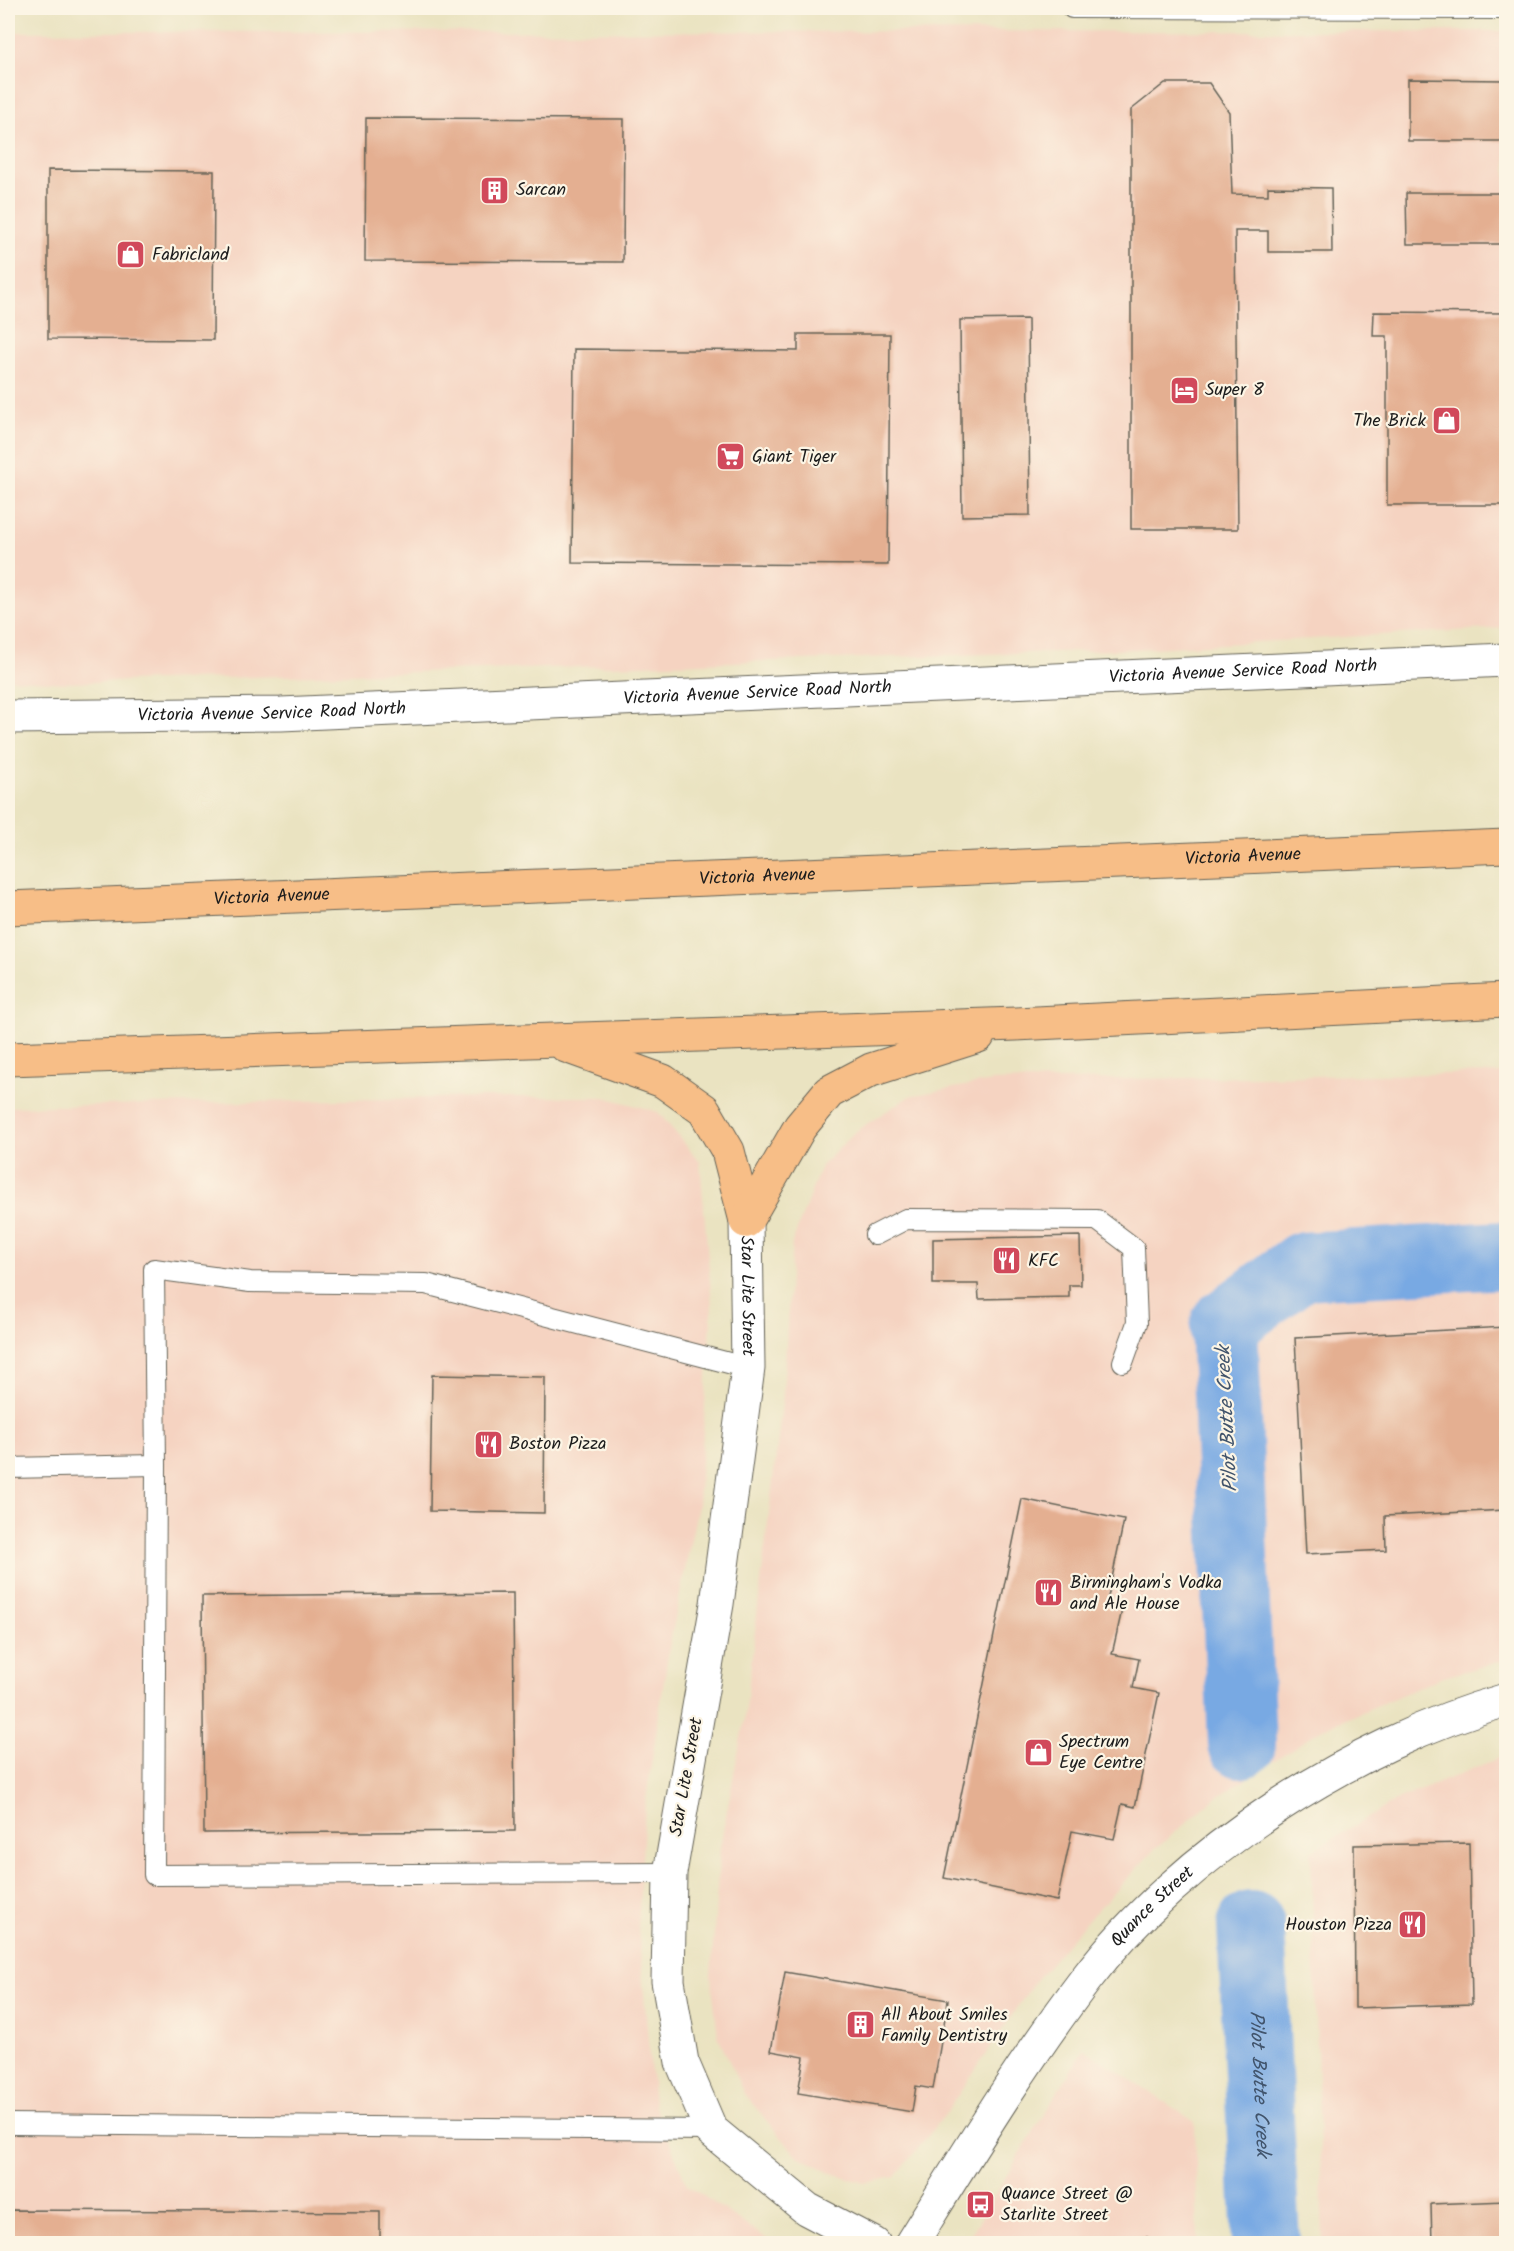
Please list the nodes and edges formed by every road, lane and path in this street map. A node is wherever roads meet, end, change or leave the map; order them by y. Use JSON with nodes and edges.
{"nodes":[{"id":1,"x":1072,"y":8,"type":"edge"},
{"id":2,"x":1506,"y":9,"type":"edge"},
{"id":3,"x":1506,"y":660,"type":"edge"},
{"id":4,"x":8,"y":717,"type":"edge"},
{"id":5,"x":1506,"y":846,"type":"edge"},
{"id":6,"x":76,"y":906,"type":"junction"},
{"id":7,"x":8,"y":908,"type":"edge"},
{"id":8,"x":8,"y":916,"type":"edge"},
{"id":9,"x":1506,"y":993,"type":"edge"},
{"id":10,"x":1506,"y":1000,"type":"edge"},
{"id":11,"x":1444,"y":1003,"type":"junction"},
{"id":12,"x":1016,"y":1024,"type":"junction"},
{"id":13,"x":550,"y":1040,"type":"junction"},
{"id":14,"x":8,"y":1059,"type":"edge"},
{"id":15,"x":746,"y":1221,"type":"junction"},
{"id":16,"x":875,"y":1235,"type":"dead end"},
{"id":17,"x":1123,"y":1362,"type":"dead end"},
{"id":18,"x":748,"y":1368,"type":"junction"},
{"id":19,"x":156,"y":1465,"type":"junction"},
{"id":20,"x":8,"y":1468,"type":"edge"},
{"id":21,"x":1506,"y":1700,"type":"edge"},
{"id":22,"x":670,"y":1874,"type":"junction"},
{"id":23,"x":8,"y":2124,"type":"edge"},
{"id":24,"x":711,"y":2130,"type":"junction"},
{"id":25,"x":874,"y":2244,"type":"edge"},
{"id":26,"x":910,"y":2244,"type":"edge"}],
"edges":[{"from":1,"to":2,"type":"lane"},
{"from":3,"to":4,"type":"street","name":"Victoria Avenue Service Road North"},
{"from":5,"to":6,"type":"highway","name":"Victoria Avenue"},
{"from":6,"to":7,"type":"highway","name":"Victoria Avenue"},
{"from":6,"to":8,"type":"highway"},
{"from":9,"to":11,"type":"highway"},
{"from":10,"to":11,"type":"highway"},
{"from":11,"to":12,"type":"highway"},
{"from":12,"to":13,"type":"highway"},
{"from":12,"to":15,"type":"highway"},
{"from":13,"to":14,"type":"highway"},
{"from":13,"to":15,"type":"highway"},
{"from":15,"to":18,"type":"street","name":"Star Lite Street"},
{"from":16,"to":17,"type":"lane"},
{"from":18,"to":19,"type":"lane"},
{"from":18,"to":22,"type":"street","name":"Star Lite Street"},
{"from":19,"to":20,"type":"lane"},
{"from":19,"to":22,"type":"lane"},
{"from":21,"to":26,"type":"street","name":"Quance Street"},
{"from":22,"to":24,"type":"street","name":"Star Lite Street"},
{"from":23,"to":24,"type":"lane"},
{"from":24,"to":25,"type":"street","name":"Star Lite Street"}]}
